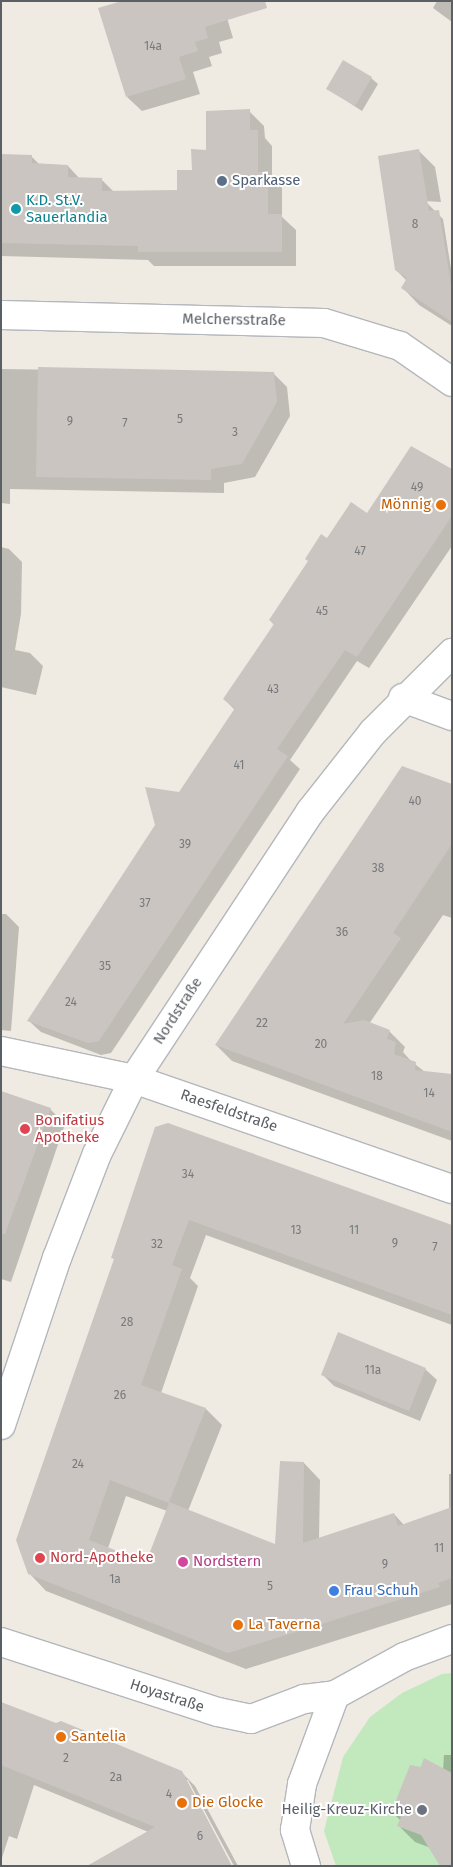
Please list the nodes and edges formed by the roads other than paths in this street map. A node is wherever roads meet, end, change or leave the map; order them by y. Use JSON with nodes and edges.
{"nodes":[{"id":1,"x":1,"y":315,"type":"edge"},
{"id":2,"x":452,"y":382,"type":"edge"},
{"id":3,"x":452,"y":652,"type":"edge"},
{"id":4,"x":403,"y":698,"type":"junction"},
{"id":5,"x":452,"y":716,"type":"edge"},
{"id":6,"x":1,"y":1051,"type":"edge"},
{"id":7,"x":134,"y":1079,"type":"junction"},
{"id":8,"x":452,"y":1189,"type":"edge"},
{"id":9,"x":1,"y":1425,"type":"edge"},
{"id":10,"x":452,"y":1639,"type":"edge"},
{"id":11,"x":1,"y":1642,"type":"edge"},
{"id":12,"x":335,"y":1695,"type":"junction"},
{"id":13,"x":306,"y":1866,"type":"edge"}],
"edges":[{"from":1,"to":2,"type":"street","name":"Melchersstraße"},
{"from":3,"to":4,"type":"street","name":"Nordstraße"},
{"from":4,"to":5,"type":"street"},
{"from":4,"to":7,"type":"street","name":"Nordstraße"},
{"from":6,"to":7,"type":"street","name":"Raesfeldstraße"},
{"from":7,"to":8,"type":"street","name":"Raesfeldstraße"},
{"from":7,"to":9,"type":"street","name":"Nordstraße"},
{"from":10,"to":12,"type":"street","name":"Hoyastraße"},
{"from":11,"to":12,"type":"street","name":"Hoyastraße"},
{"from":12,"to":13,"type":"street"}]}
